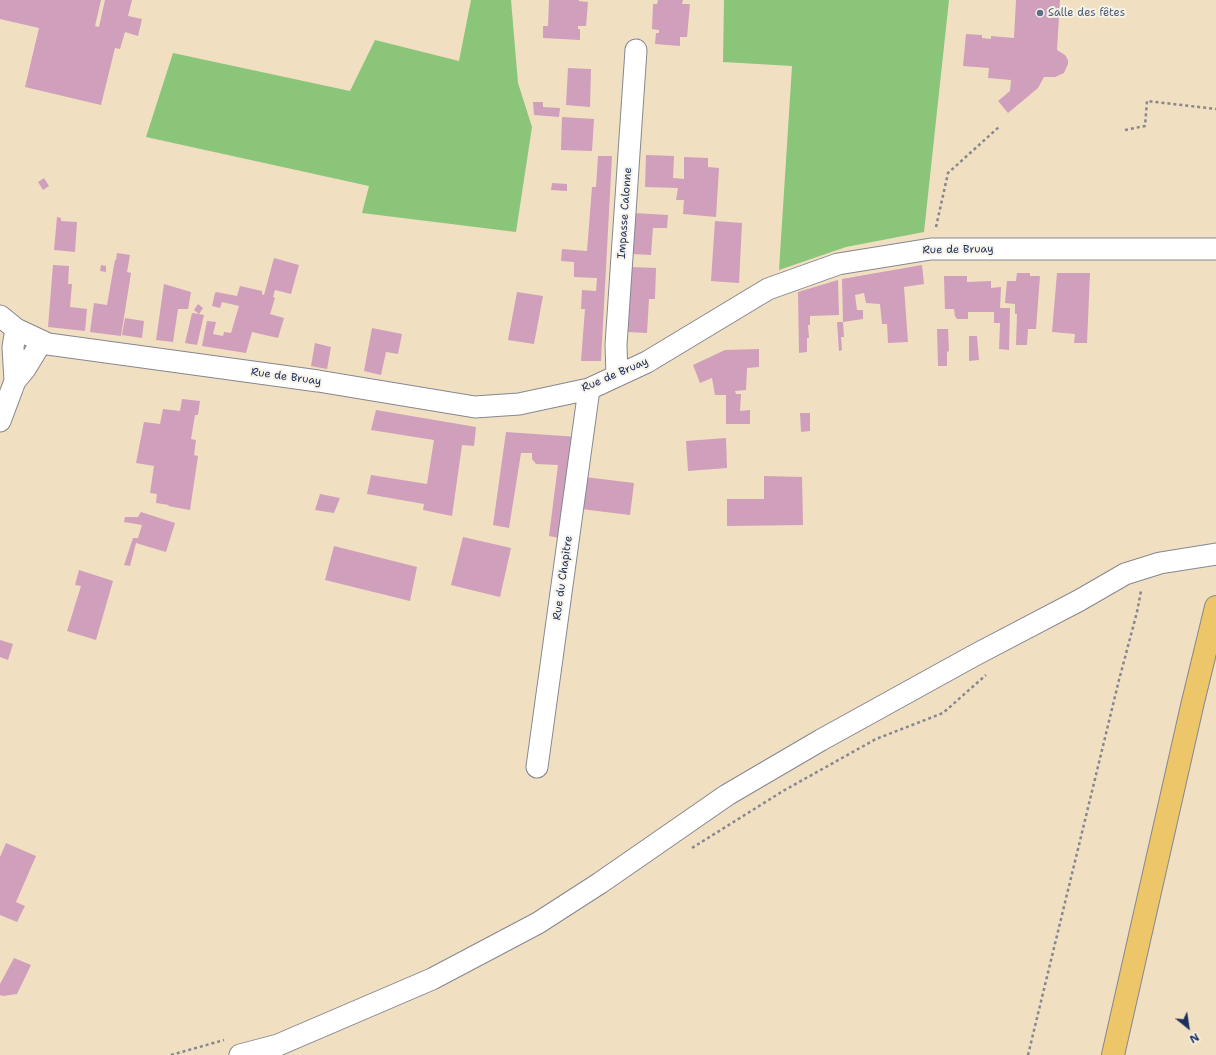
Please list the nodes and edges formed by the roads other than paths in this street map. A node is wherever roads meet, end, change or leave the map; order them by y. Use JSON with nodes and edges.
{"nodes":[{"id":1,"x":636,"y":50,"type":"dead end"},
{"id":2,"x":1216,"y":249,"type":"edge"},
{"id":3,"x":4,"y":318,"type":"edge"},
{"id":4,"x":42,"y":342,"type":"junction"},
{"id":5,"x":617,"y":376,"type":"junction"},
{"id":6,"x":15,"y":381,"type":"junction"},
{"id":7,"x":589,"y":389,"type":"junction"},
{"id":8,"x":0,"y":420,"type":"edge"},
{"id":9,"x":1216,"y":554,"type":"edge"},
{"id":10,"x":1216,"y":607,"type":"edge"},
{"id":11,"x":537,"y":766,"type":"dead end"},
{"id":12,"x":240,"y":1055,"type":"edge"},
{"id":13,"x":1113,"y":1055,"type":"edge"}],
"edges":[{"from":1,"to":5,"type":"street","name":"Impasse Calonne"},
{"from":2,"to":5,"type":"street","name":"Rue de Bruay"},
{"from":3,"to":4,"type":"street","name":"Rue de Bruay"},
{"from":3,"to":6,"type":"street"},
{"from":4,"to":6,"type":"street"},
{"from":4,"to":7,"type":"street","name":"Rue de Bruay"},
{"from":5,"to":7,"type":"street","name":"Rue de Bruay"},
{"from":6,"to":8,"type":"street"},
{"from":7,"to":11,"type":"street","name":"Rue du Chapitre"},
{"from":9,"to":12,"type":"street"},
{"from":10,"to":13,"type":"main road"}]}
